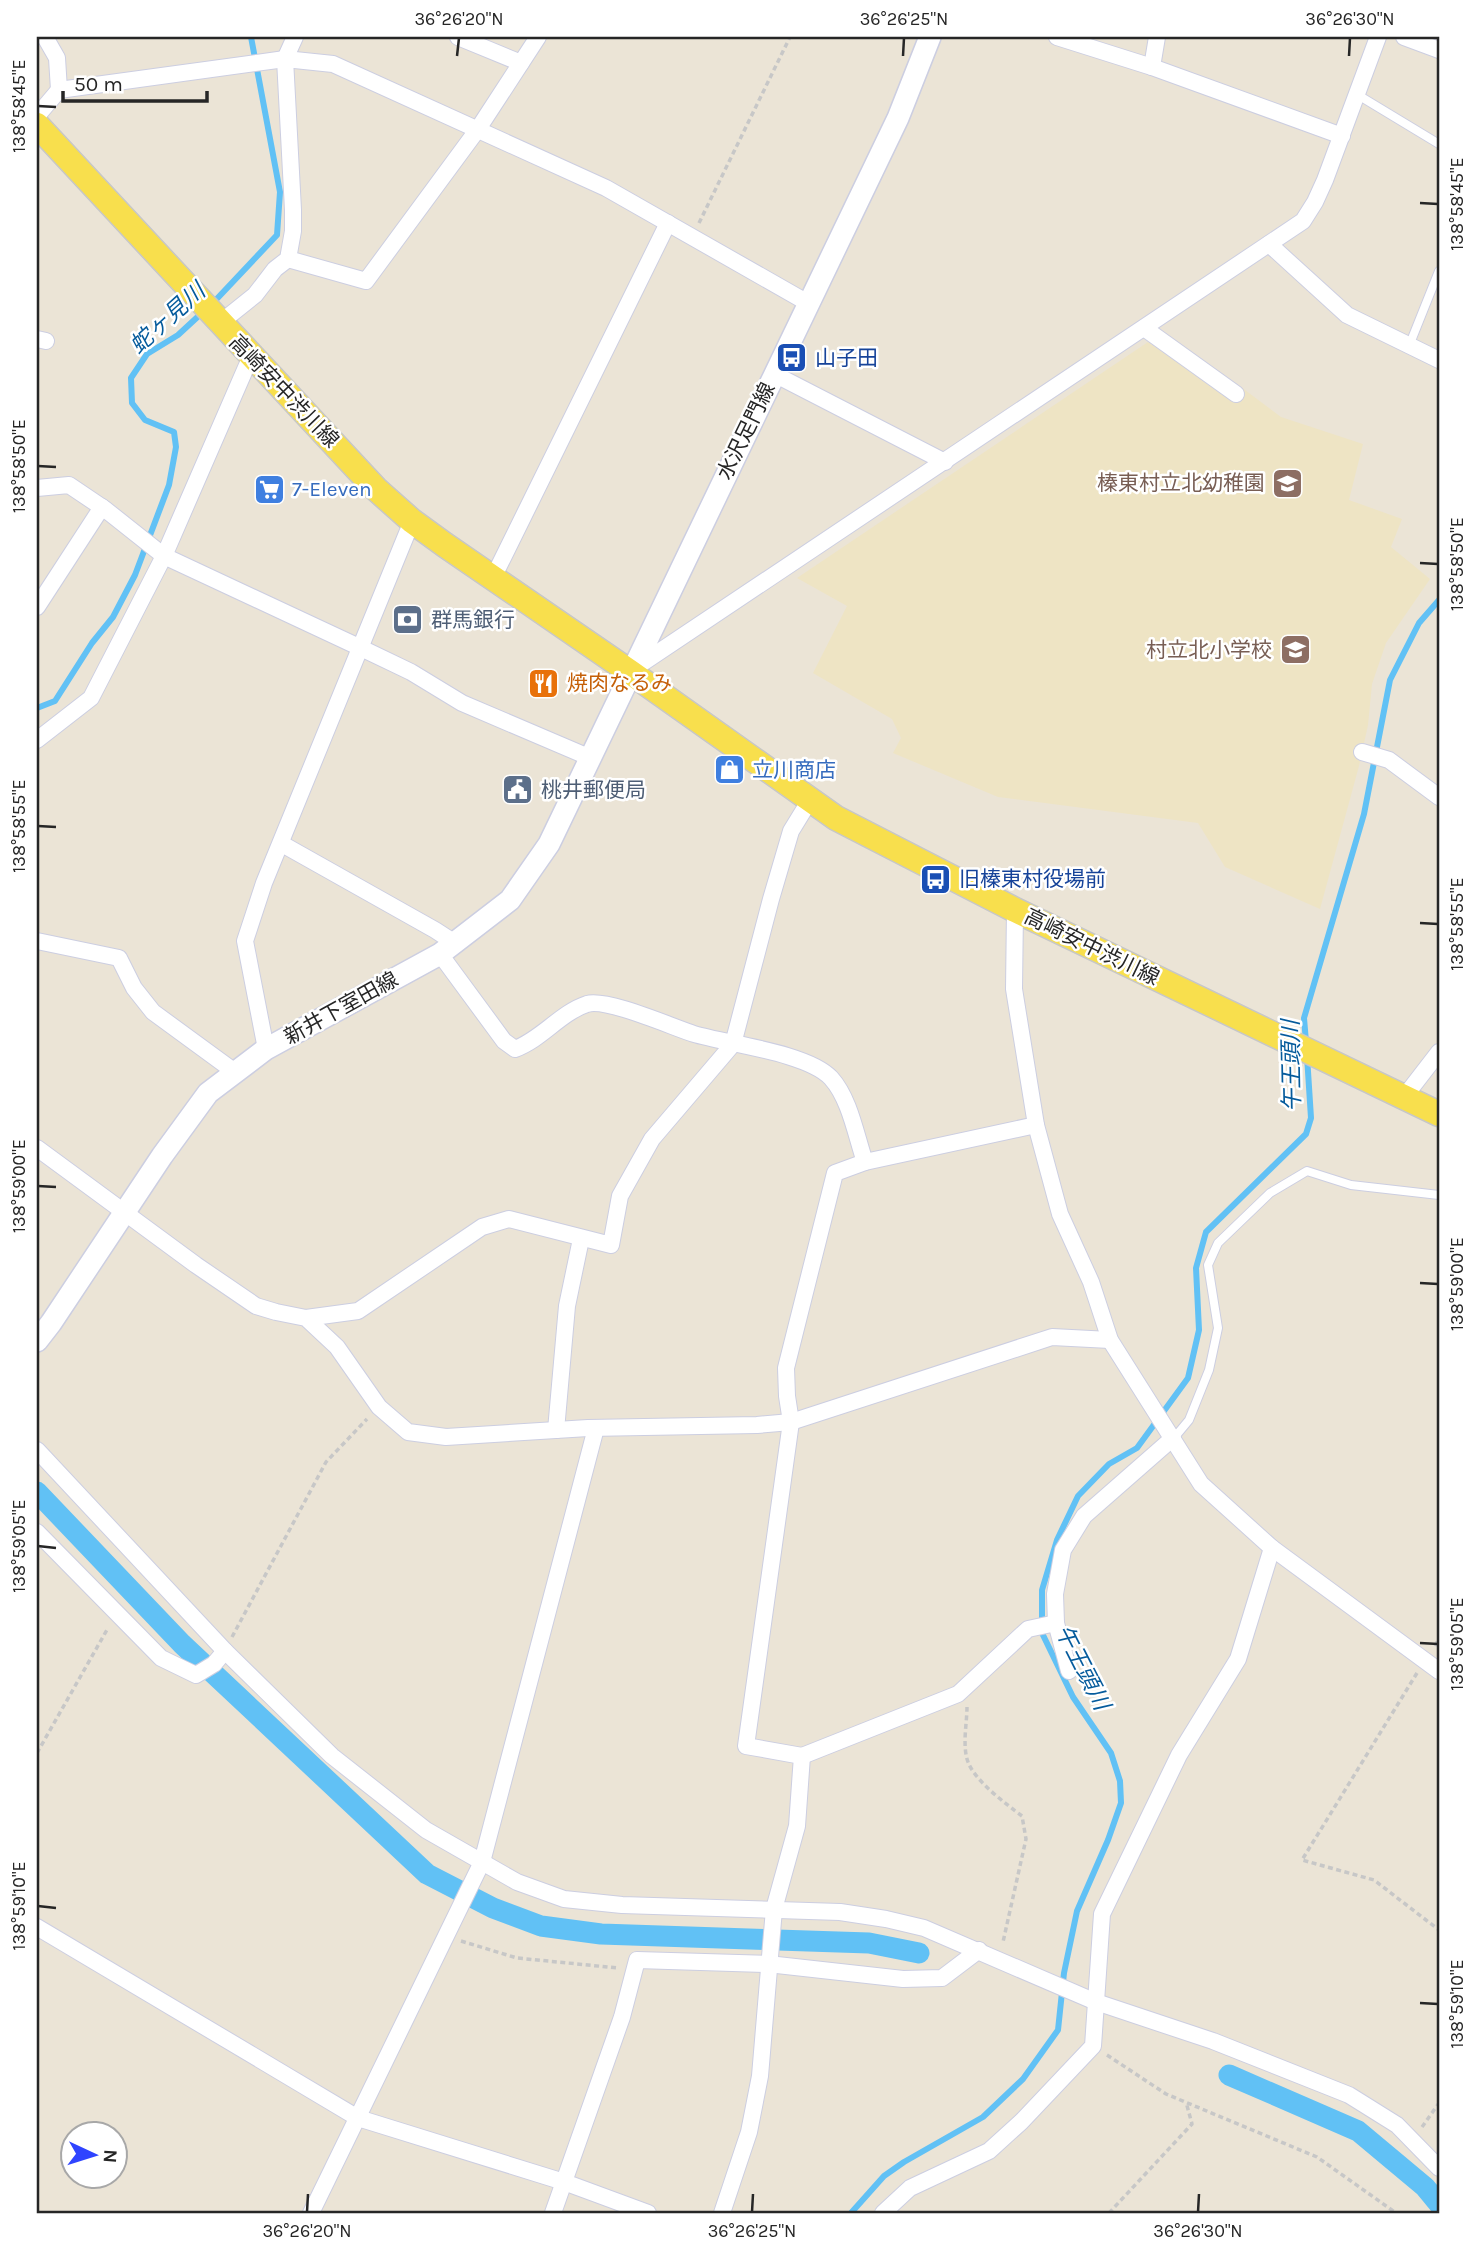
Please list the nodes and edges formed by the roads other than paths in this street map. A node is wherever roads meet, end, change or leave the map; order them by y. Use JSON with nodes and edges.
{"nodes":[{"id":1,"x":46,"y":37,"type":"edge"},
{"id":2,"x":295,"y":37,"type":"edge"},
{"id":3,"x":458,"y":37,"type":"edge"},
{"id":4,"x":538,"y":37,"type":"edge"},
{"id":5,"x":930,"y":37,"type":"edge"},
{"id":6,"x":1057,"y":37,"type":"edge"},
{"id":7,"x":1157,"y":37,"type":"edge"},
{"id":8,"x":1378,"y":37,"type":"edge"},
{"id":9,"x":1404,"y":37,"type":"edge"},
{"id":10,"x":1439,"y":50,"type":"edge"},
{"id":11,"x":285,"y":60,"type":"junction"},
{"id":12,"x":521,"y":63,"type":"junction"},
{"id":13,"x":1152,"y":67,"type":"junction"},
{"id":14,"x":59,"y":90,"type":"junction"},
{"id":15,"x":1358,"y":95,"type":"junction"},
{"id":16,"x":37,"y":116,"type":"edge"},
{"id":17,"x":37,"y":125,"type":"edge"},
{"id":18,"x":478,"y":129,"type":"junction"},
{"id":19,"x":1342,"y":136,"type":"junction"},
{"id":20,"x":1439,"y":144,"type":"edge"},
{"id":21,"x":668,"y":223,"type":"junction"},
{"id":22,"x":1269,"y":244,"type":"junction"},
{"id":23,"x":288,"y":260,"type":"junction"},
{"id":24,"x":1439,"y":271,"type":"edge"},
{"id":25,"x":808,"y":303,"type":"junction"},
{"id":26,"x":220,"y":323,"type":"junction"},
{"id":27,"x":1144,"y":328,"type":"junction"},
{"id":28,"x":1409,"y":346,"type":"junction"},
{"id":29,"x":251,"y":356,"type":"junction"},
{"id":30,"x":1439,"y":360,"type":"edge"},
{"id":31,"x":774,"y":374,"type":"junction"},
{"id":32,"x":1236,"y":394,"type":"dead end"},
{"id":33,"x":946,"y":462,"type":"junction"},
{"id":34,"x":37,"y":488,"type":"edge"},
{"id":35,"x":102,"y":507,"type":"junction"},
{"id":36,"x":412,"y":521,"type":"junction"},
{"id":37,"x":164,"y":556,"type":"junction"},
{"id":38,"x":493,"y":578,"type":"junction"},
{"id":39,"x":37,"y":607,"type":"edge"},
{"id":40,"x":361,"y":648,"type":"junction"},
{"id":41,"x":630,"y":672,"type":"junction"},
{"id":42,"x":37,"y":740,"type":"edge"},
{"id":43,"x":1362,"y":752,"type":"dead end"},
{"id":44,"x":591,"y":758,"type":"junction"},
{"id":45,"x":1439,"y":797,"type":"edge"},
{"id":46,"x":810,"y":800,"type":"junction"},
{"id":47,"x":282,"y":844,"type":"junction"},
{"id":48,"x":1015,"y":910,"type":"junction"},
{"id":49,"x":37,"y":941,"type":"edge"},
{"id":50,"x":447,"y":948,"type":"junction"},
{"id":51,"x":733,"y":1044,"type":"junction"},
{"id":52,"x":266,"y":1049,"type":"junction"},
{"id":53,"x":1439,"y":1052,"type":"edge"},
{"id":54,"x":236,"y":1072,"type":"junction"},
{"id":55,"x":1405,"y":1096,"type":"junction"},
{"id":56,"x":1439,"y":1114,"type":"edge"},
{"id":57,"x":1036,"y":1125,"type":"junction"},
{"id":58,"x":37,"y":1147,"type":"edge"},
{"id":59,"x":865,"y":1162,"type":"junction"},
{"id":60,"x":1439,"y":1195,"type":"edge"},
{"id":61,"x":125,"y":1213,"type":"junction"},
{"id":62,"x":581,"y":1239,"type":"junction"},
{"id":63,"x":306,"y":1318,"type":"junction"},
{"id":64,"x":1110,"y":1340,"type":"junction"},
{"id":65,"x":37,"y":1341,"type":"edge"},
{"id":66,"x":791,"y":1422,"type":"junction"},
{"id":67,"x":596,"y":1428,"type":"junction"},
{"id":68,"x":556,"y":1430,"type":"junction"},
{"id":69,"x":1170,"y":1434,"type":"junction"},
{"id":70,"x":37,"y":1450,"type":"edge"},
{"id":71,"x":37,"y":1532,"type":"edge"},
{"id":72,"x":1272,"y":1548,"type":"junction"},
{"id":73,"x":1056,"y":1623,"type":"junction"},
{"id":74,"x":225,"y":1651,"type":"junction"},
{"id":75,"x":1069,"y":1671,"type":"dead end"},
{"id":76,"x":1439,"y":1671,"type":"edge"},
{"id":77,"x":802,"y":1756,"type":"junction"},
{"id":78,"x":482,"y":1862,"type":"junction"},
{"id":79,"x":774,"y":1909,"type":"junction"},
{"id":80,"x":37,"y":1927,"type":"edge"},
{"id":81,"x":979,"y":1950,"type":"junction"},
{"id":82,"x":768,"y":1964,"type":"junction"},
{"id":83,"x":1096,"y":2001,"type":"junction"},
{"id":84,"x":358,"y":2118,"type":"junction"},
{"id":85,"x":1439,"y":2168,"type":"edge"},
{"id":86,"x":564,"y":2182,"type":"junction"},
{"id":87,"x":311,"y":2213,"type":"edge"},
{"id":88,"x":553,"y":2213,"type":"edge"},
{"id":89,"x":648,"y":2213,"type":"edge"},
{"id":90,"x":722,"y":2213,"type":"edge"},
{"id":91,"x":883,"y":2213,"type":"edge"}],
"edges":[{"from":1,"to":14,"type":"street"},
{"from":2,"to":11,"type":"street"},
{"from":3,"to":12,"type":"street"},
{"from":4,"to":12,"type":"street"},
{"from":5,"to":25,"type":"main road","name":"水沢足門線"},
{"from":6,"to":13,"type":"street"},
{"from":7,"to":13,"type":"street"},
{"from":8,"to":15,"type":"street"},
{"from":9,"to":10,"type":"street"},
{"from":11,"to":14,"type":"street"},
{"from":11,"to":18,"type":"street"},
{"from":11,"to":23,"type":"street"},
{"from":12,"to":18,"type":"street"},
{"from":13,"to":19,"type":"street"},
{"from":14,"to":16,"type":"street"},
{"from":15,"to":19,"type":"street"},
{"from":15,"to":20,"type":"lane"},
{"from":17,"to":26,"type":"main road","name":"高崎安中渋川線"},
{"from":18,"to":21,"type":"street"},
{"from":18,"to":23,"type":"street"},
{"from":19,"to":22,"type":"street"},
{"from":21,"to":25,"type":"street"},
{"from":21,"to":38,"type":"street"},
{"from":22,"to":27,"type":"street"},
{"from":22,"to":28,"type":"street"},
{"from":23,"to":26,"type":"street"},
{"from":24,"to":28,"type":"lane"},
{"from":25,"to":31,"type":"main road","name":"水沢足門線"},
{"from":26,"to":29,"type":"main road","name":"高崎安中渋川線"},
{"from":27,"to":32,"type":"street"},
{"from":27,"to":33,"type":"street"},
{"from":28,"to":30,"type":"street"},
{"from":29,"to":36,"type":"main road","name":"高崎安中渋川線"},
{"from":29,"to":37,"type":"street"},
{"from":31,"to":33,"type":"street"},
{"from":31,"to":41,"type":"main road","name":"水沢足門線"},
{"from":33,"to":41,"type":"street"},
{"from":34,"to":35,"type":"street"},
{"from":35,"to":37,"type":"street"},
{"from":35,"to":39,"type":"street"},
{"from":36,"to":38,"type":"main road","name":"高崎安中渋川線"},
{"from":36,"to":40,"type":"street"},
{"from":37,"to":40,"type":"street"},
{"from":37,"to":42,"type":"street"},
{"from":38,"to":41,"type":"main road","name":"高崎安中渋川線"},
{"from":40,"to":44,"type":"street"},
{"from":40,"to":47,"type":"street"},
{"from":41,"to":44,"type":"main road","name":"新井下室田線"},
{"from":41,"to":46,"type":"main road","name":"高崎安中渋川線"},
{"from":43,"to":45,"type":"street"},
{"from":44,"to":50,"type":"main road","name":"新井下室田線"},
{"from":46,"to":48,"type":"main road","name":"高崎安中渋川線"},
{"from":46,"to":51,"type":"street"},
{"from":47,"to":50,"type":"street"},
{"from":47,"to":52,"type":"street"},
{"from":48,"to":55,"type":"main road","name":"高崎安中渋川線"},
{"from":48,"to":57,"type":"street"},
{"from":49,"to":54,"type":"street"},
{"from":50,"to":51,"type":"street"},
{"from":50,"to":52,"type":"main road","name":"新井下室田線"},
{"from":51,"to":59,"type":"street"},
{"from":51,"to":62,"type":"street"},
{"from":52,"to":54,"type":"main road","name":"新井下室田線"},
{"from":53,"to":55,"type":"street"},
{"from":54,"to":61,"type":"main road","name":"新井下室田線"},
{"from":55,"to":56,"type":"main road","name":"高崎安中渋川線"},
{"from":57,"to":59,"type":"street"},
{"from":57,"to":64,"type":"street"},
{"from":58,"to":61,"type":"street"},
{"from":59,"to":66,"type":"street"},
{"from":60,"to":69,"type":"lane"},
{"from":61,"to":63,"type":"street"},
{"from":61,"to":65,"type":"main road","name":"新井下室田線"},
{"from":62,"to":63,"type":"street"},
{"from":62,"to":68,"type":"street"},
{"from":63,"to":68,"type":"street"},
{"from":64,"to":66,"type":"street"},
{"from":64,"to":69,"type":"street"},
{"from":66,"to":67,"type":"street"},
{"from":66,"to":77,"type":"street"},
{"from":67,"to":68,"type":"street"},
{"from":67,"to":78,"type":"street"},
{"from":69,"to":72,"type":"street"},
{"from":69,"to":73,"type":"street"},
{"from":70,"to":74,"type":"street"},
{"from":71,"to":74,"type":"street"},
{"from":72,"to":76,"type":"street"},
{"from":72,"to":83,"type":"street"},
{"from":73,"to":75,"type":"street"},
{"from":73,"to":77,"type":"street"},
{"from":74,"to":78,"type":"street"},
{"from":77,"to":79,"type":"street"},
{"from":78,"to":79,"type":"street"},
{"from":78,"to":84,"type":"street"},
{"from":79,"to":81,"type":"street"},
{"from":79,"to":82,"type":"street"},
{"from":80,"to":84,"type":"street"},
{"from":81,"to":82,"type":"street"},
{"from":81,"to":83,"type":"street"},
{"from":82,"to":86,"type":"street"},
{"from":82,"to":90,"type":"street"},
{"from":83,"to":85,"type":"street"},
{"from":83,"to":91,"type":"street"},
{"from":84,"to":86,"type":"street"},
{"from":84,"to":87,"type":"street"},
{"from":86,"to":88,"type":"street"},
{"from":86,"to":89,"type":"street"}]}
